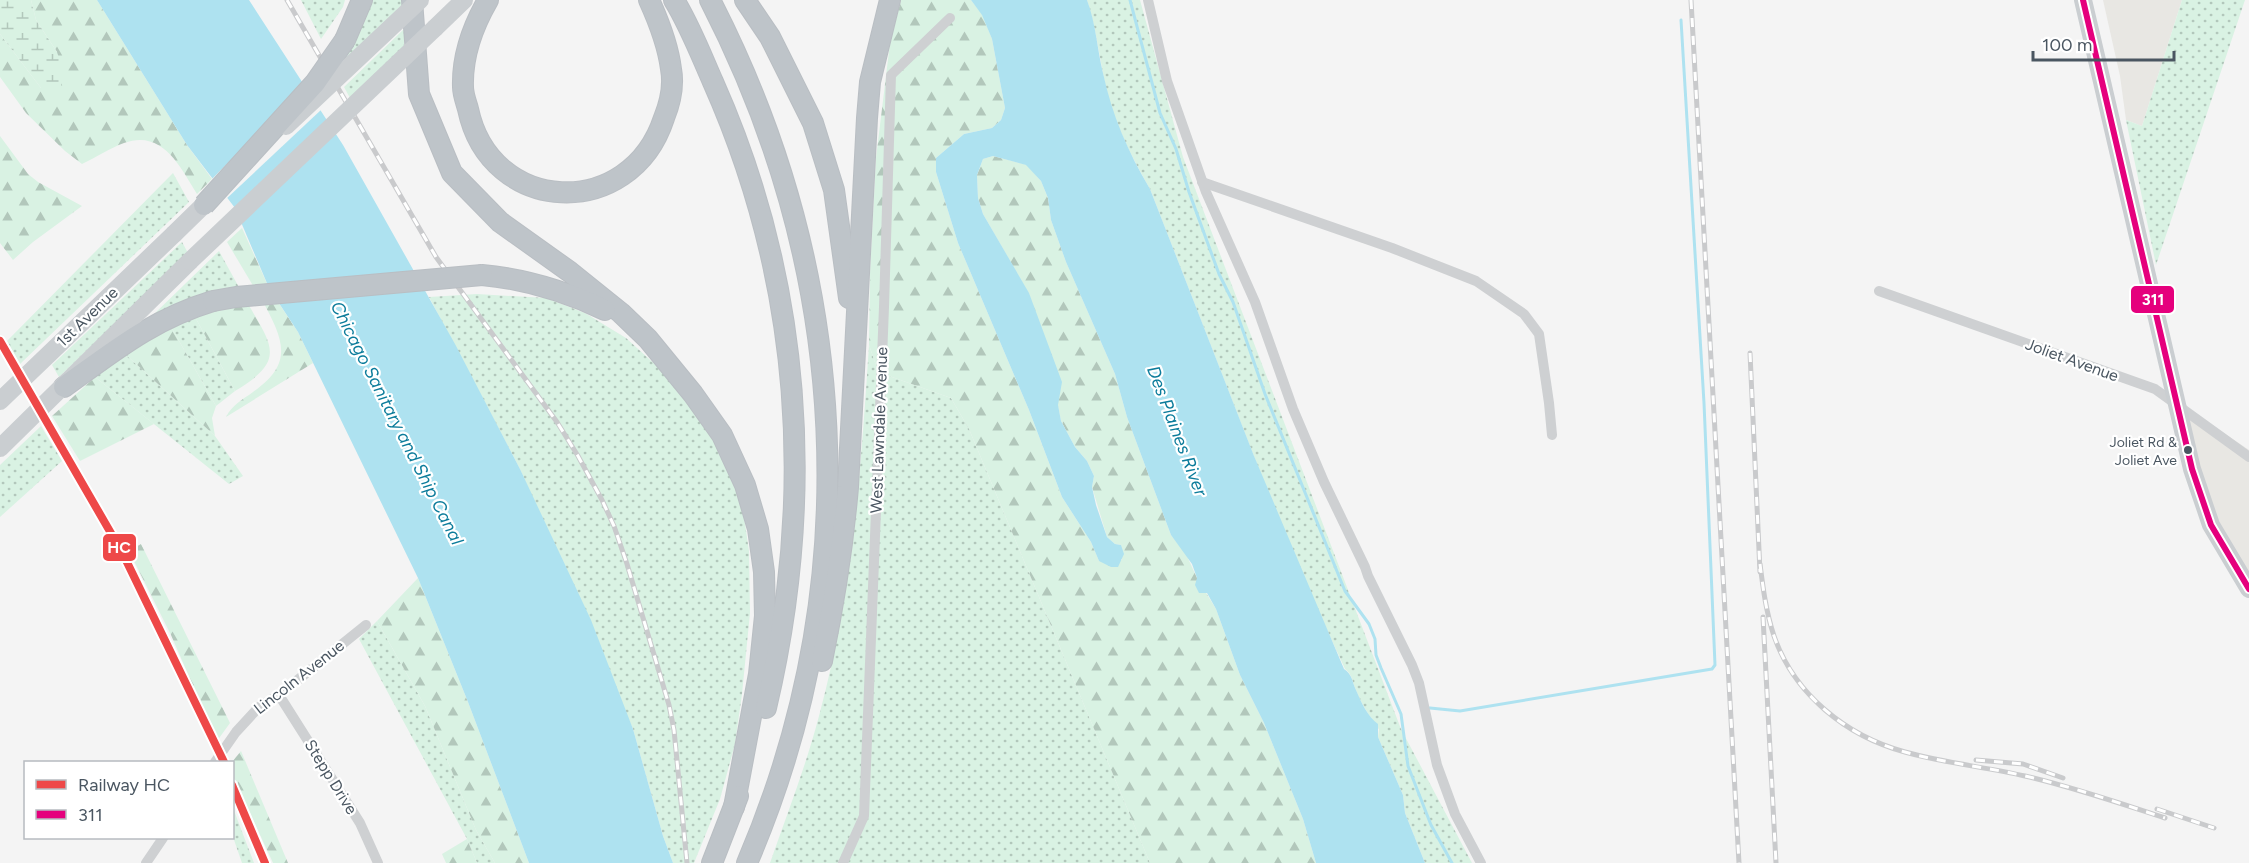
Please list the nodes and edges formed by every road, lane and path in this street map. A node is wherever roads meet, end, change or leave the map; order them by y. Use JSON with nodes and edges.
{"nodes":[{"id":1,"x":362,"y":0,"type":"edge"},
{"id":2,"x":412,"y":0,"type":"edge"},
{"id":3,"x":420,"y":0,"type":"edge"},
{"id":4,"x":464,"y":0,"type":"edge"},
{"id":5,"x":488,"y":0,"type":"edge"},
{"id":6,"x":649,"y":0,"type":"edge"},
{"id":7,"x":674,"y":0,"type":"edge"},
{"id":8,"x":710,"y":0,"type":"edge"},
{"id":9,"x":744,"y":0,"type":"edge"},
{"id":10,"x":890,"y":0,"type":"edge"},
{"id":11,"x":1148,"y":0,"type":"edge"},
{"id":12,"x":2083,"y":0,"type":"edge"},
{"id":13,"x":950,"y":18,"type":"dead end"},
{"id":14,"x":1202,"y":182,"type":"junction"},
{"id":15,"x":204,"y":205,"type":"junction"},
{"id":16,"x":1879,"y":291,"type":"dead end"},
{"id":17,"x":670,"y":365,"type":"junction"},
{"id":18,"x":854,"y":369,"type":"junction"},
{"id":19,"x":64,"y":387,"type":"junction"},
{"id":20,"x":0,"y":401,"type":"edge"},
{"id":21,"x":2176,"y":404,"type":"junction"},
{"id":22,"x":1552,"y":435,"type":"dead end"},
{"id":23,"x":0,"y":448,"type":"edge"},
{"id":24,"x":2249,"y":457,"type":"edge"},
{"id":25,"x":2249,"y":589,"type":"edge"},
{"id":26,"x":366,"y":625,"type":"dead end"},
{"id":27,"x":279,"y":695,"type":"junction"},
{"id":28,"x":216,"y":761,"type":"edge"},
{"id":29,"x":735,"y":807,"type":"junction"},
{"id":30,"x":162,"y":839,"type":"edge"},
{"id":31,"x":715,"y":855,"type":"edge"},
{"id":32,"x":748,"y":859,"type":"edge"},
{"id":33,"x":146,"y":863,"type":"edge"},
{"id":34,"x":378,"y":863,"type":"edge"},
{"id":35,"x":843,"y":863,"type":"edge"},
{"id":36,"x":1481,"y":863,"type":"edge"}],
"edges":[{"from":1,"to":15,"type":"highway","bridge":true},
{"from":2,"to":17,"type":"highway"},
{"from":3,"to":15,"type":"main road","name":"1st Avenue","bridge":true},
{"from":4,"to":19,"type":"main road","name":"1st Avenue","bridge":true},
{"from":5,"to":6,"type":"highway"},
{"from":7,"to":29,"type":"highway"},
{"from":8,"to":32,"type":"highway"},
{"from":9,"to":18,"type":"highway"},
{"from":10,"to":18,"type":"highway"},
{"from":11,"to":14,"type":"street"},
{"from":12,"to":21,"type":"main road"},
{"from":13,"to":35,"type":"street","name":"West Lawndale Avenue"},
{"from":14,"to":22,"type":"street"},
{"from":14,"to":36,"type":"street"},
{"from":15,"to":20,"type":"main road","name":"1st Avenue","bridge":true},
{"from":16,"to":21,"type":"street","name":"Joliet Avenue"},
{"from":17,"to":19,"type":"highway","bridge":true},
{"from":17,"to":29,"type":"highway"},
{"from":18,"to":32,"type":"highway"},
{"from":19,"to":23,"type":"main road","name":"1st Avenue"},
{"from":21,"to":24,"type":"street","name":"Joliet Avenue"},
{"from":21,"to":25,"type":"main road"},
{"from":26,"to":27,"type":"street","name":"Lincoln Avenue"},
{"from":27,"to":28,"type":"street","name":"Lincoln Avenue"},
{"from":27,"to":34,"type":"street","name":"Stepp Drive"},
{"from":29,"to":31,"type":"highway"},
{"from":30,"to":33,"type":"street"}]}
